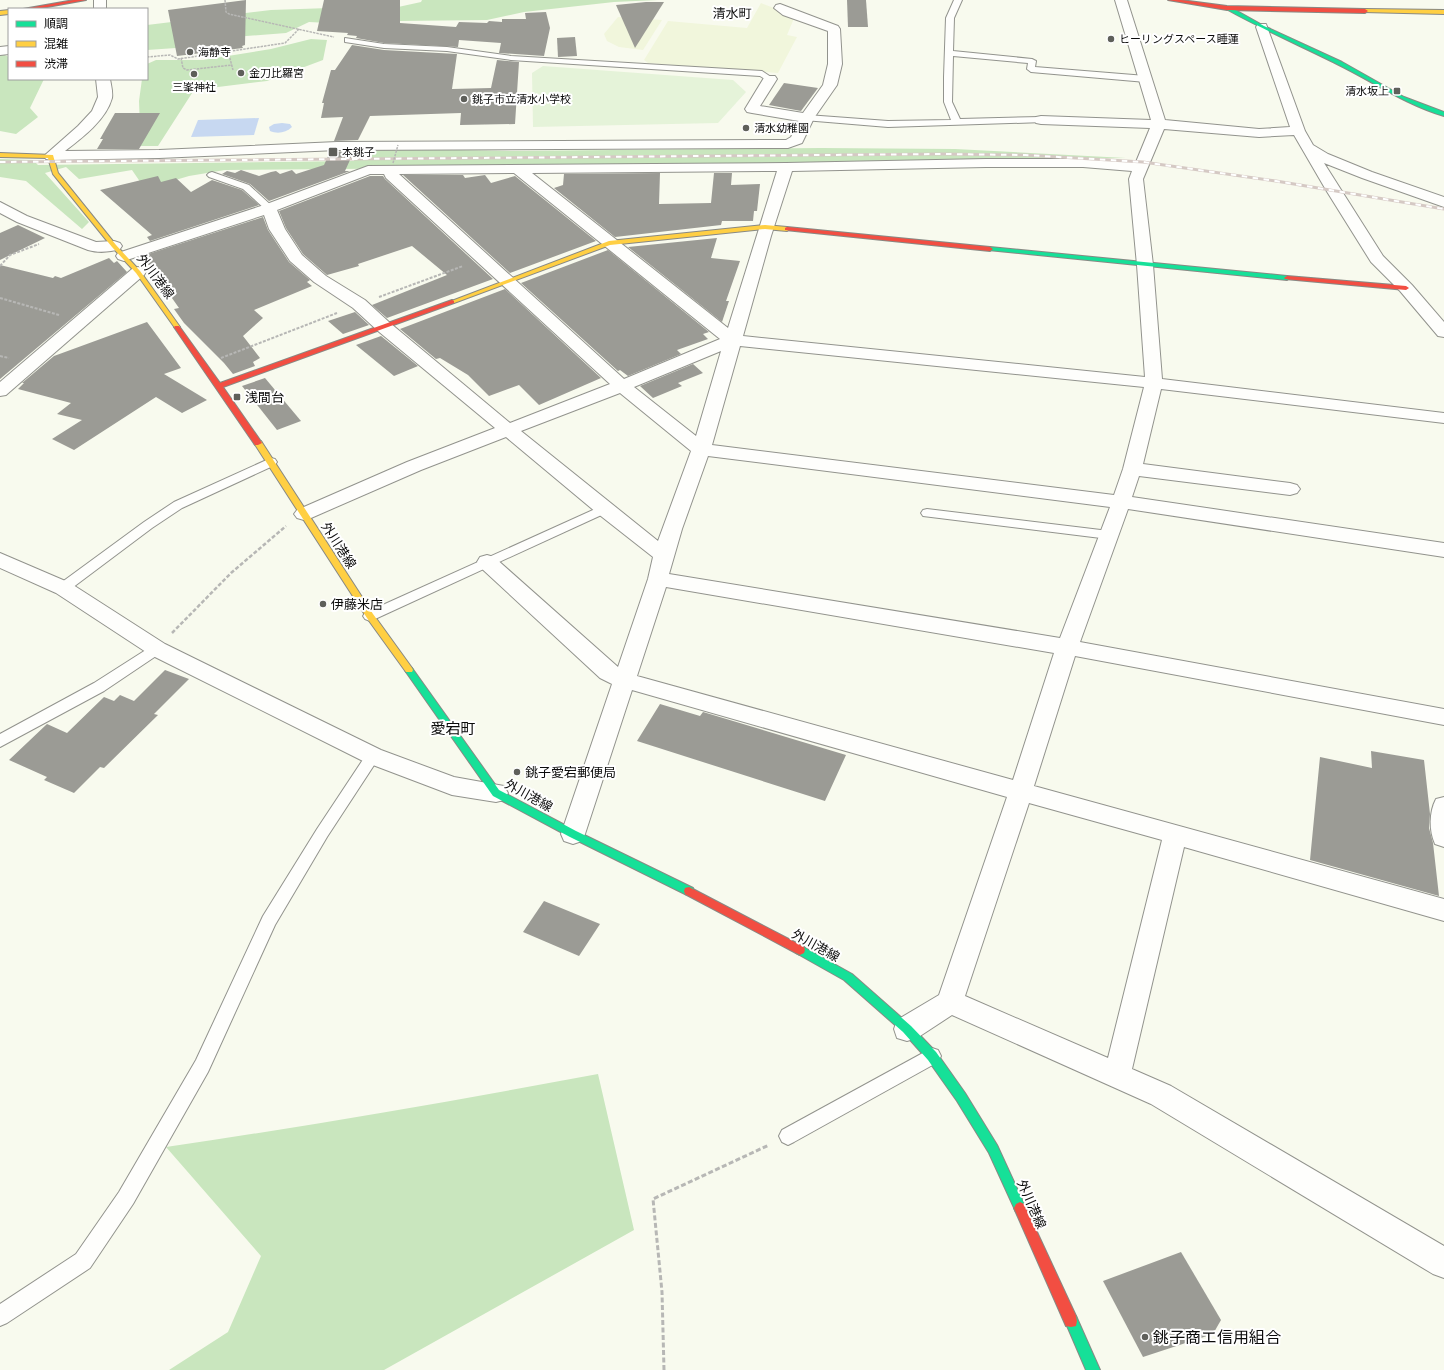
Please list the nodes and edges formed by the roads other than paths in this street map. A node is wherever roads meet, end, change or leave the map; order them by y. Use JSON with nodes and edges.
{"nodes":[{"id":1,"x":84,"y":0,"type":"edge"},
{"id":2,"x":958,"y":0,"type":"edge"},
{"id":3,"x":1122,"y":0,"type":"edge"},
{"id":4,"x":1170,"y":0,"type":"edge"},
{"id":5,"x":1387,"y":0,"type":"edge"},
{"id":6,"x":32,"y":8,"type":"edge"},
{"id":7,"x":780,"y":8,"type":"dead end"},
{"id":8,"x":1227,"y":8,"type":"junction"},
{"id":9,"x":1391,"y":11,"type":"junction"},
{"id":10,"x":1444,"y":12,"type":"edge"},
{"id":11,"x":1262,"y":27,"type":"junction"},
{"id":12,"x":348,"y":40,"type":"road end"},
{"id":13,"x":949,"y":53,"type":"junction"},
{"id":14,"x":1146,"y":79,"type":"junction"},
{"id":15,"x":104,"y":80,"type":"edge"},
{"id":16,"x":770,"y":80,"type":"joint"},
{"id":17,"x":1444,"y":114,"type":"edge"},
{"id":18,"x":807,"y":118,"type":"junction"},
{"id":19,"x":1041,"y":120,"type":"joint"},
{"id":20,"x":956,"y":122,"type":"junction"},
{"id":21,"x":1159,"y":124,"type":"junction"},
{"id":22,"x":1298,"y":131,"type":"junction"},
{"id":23,"x":1308,"y":147,"type":"junction"},
{"id":24,"x":0,"y":155,"type":"edge"},
{"id":25,"x":51,"y":156,"type":"junction"},
{"id":26,"x":1141,"y":166,"type":"junction"},
{"id":27,"x":392,"y":167,"type":"junction"},
{"id":28,"x":786,"y":167,"type":"junction"},
{"id":29,"x":518,"y":169,"type":"junction"},
{"id":30,"x":212,"y":175,"type":"dead end"},
{"id":31,"x":1444,"y":202,"type":"edge"},
{"id":32,"x":0,"y":207,"type":"edge"},
{"id":33,"x":269,"y":208,"type":"junction"},
{"id":34,"x":22,"y":219,"type":"junction"},
{"id":35,"x":0,"y":224,"type":"edge"},
{"id":36,"x":765,"y":227,"type":"junction"},
{"id":37,"x":609,"y":244,"type":"junction"},
{"id":38,"x":119,"y":251,"type":"junction"},
{"id":39,"x":1145,"y":265,"type":"junction"},
{"id":40,"x":138,"y":272,"type":"junction"},
{"id":41,"x":508,"y":282,"type":"junction"},
{"id":42,"x":1406,"y":288,"type":"junction"},
{"id":43,"x":384,"y":327,"type":"junction"},
{"id":44,"x":1444,"y":332,"type":"edge"},
{"id":45,"x":732,"y":340,"type":"junction"},
{"id":46,"x":1154,"y":383,"type":"junction"},
{"id":47,"x":219,"y":386,"type":"junction"},
{"id":48,"x":622,"y":386,"type":"junction"},
{"id":49,"x":0,"y":391,"type":"edge"},
{"id":50,"x":1444,"y":418,"type":"edge"},
{"id":51,"x":508,"y":430,"type":"junction"},
{"id":52,"x":701,"y":449,"type":"junction"},
{"id":53,"x":271,"y":462,"type":"junction"},
{"id":54,"x":1132,"y":469,"type":"junction"},
{"id":55,"x":1290,"y":489,"type":"dead end"},
{"id":56,"x":1121,"y":502,"type":"junction"},
{"id":57,"x":604,"y":509,"type":"junction"},
{"id":58,"x":927,"y":513,"type":"dead end"},
{"id":59,"x":304,"y":514,"type":"junction"},
{"id":60,"x":1109,"y":535,"type":"junction"},
{"id":61,"x":1444,"y":550,"type":"edge"},
{"id":62,"x":662,"y":554,"type":"junction"},
{"id":63,"x":0,"y":560,"type":"edge"},
{"id":64,"x":487,"y":562,"type":"junction"},
{"id":65,"x":658,"y":579,"type":"junction"},
{"id":66,"x":63,"y":588,"type":"junction"},
{"id":67,"x":370,"y":616,"type":"junction"},
{"id":68,"x":1067,"y":647,"type":"junction"},
{"id":69,"x":157,"y":649,"type":"junction"},
{"id":70,"x":624,"y":680,"type":"junction"},
{"id":71,"x":1444,"y":717,"type":"edge"},
{"id":72,"x":0,"y":741,"type":"edge"},
{"id":73,"x":373,"y":756,"type":"junction"},
{"id":74,"x":1021,"y":791,"type":"junction"},
{"id":75,"x":496,"y":793,"type":"junction"},
{"id":76,"x":1444,"y":806,"type":"edge"},
{"id":77,"x":573,"y":834,"type":"junction"},
{"id":78,"x":1175,"y":835,"type":"junction"},
{"id":79,"x":1444,"y":837,"type":"edge"},
{"id":80,"x":1444,"y":910,"type":"edge"},
{"id":81,"x":950,"y":1002,"type":"junction"},
{"id":82,"x":907,"y":1029,"type":"junction"},
{"id":83,"x":932,"y":1056,"type":"junction"},
{"id":84,"x":1117,"y":1076,"type":"junction"},
{"id":85,"x":788,"y":1136,"type":"road end"},
{"id":86,"x":1444,"y":1263,"type":"edge"},
{"id":87,"x":0,"y":1316,"type":"edge"},
{"id":88,"x":1093,"y":1370,"type":"edge"}],
"edges":[{"from":1,"to":6,"type":"street"},
{"from":2,"to":13,"type":"lane"},
{"from":3,"to":14,"type":"street"},
{"from":4,"to":8,"type":"street"},
{"from":5,"to":9,"type":"street"},
{"from":7,"to":18,"type":"street"},
{"from":8,"to":9,"type":"street"},
{"from":8,"to":11,"type":"street"},
{"from":9,"to":10,"type":"street"},
{"from":11,"to":17,"type":"street"},
{"from":11,"to":22,"type":"street"},
{"from":12,"to":16,"type":"lane"},
{"from":13,"to":14,"type":"lane"},
{"from":13,"to":20,"type":"lane"},
{"from":14,"to":21,"type":"street"},
{"from":15,"to":25,"type":"street"},
{"from":16,"to":18,"type":"street"},
{"from":18,"to":20,"type":"lane"},
{"from":18,"to":25,"type":"street"},
{"from":19,"to":20,"type":"lane"},
{"from":19,"to":21,"type":"street"},
{"from":21,"to":22,"type":"street"},
{"from":21,"to":26,"type":"street"},
{"from":22,"to":23,"type":"street"},
{"from":23,"to":31,"type":"street"},
{"from":23,"to":42,"type":"street"},
{"from":24,"to":25,"type":"street"},
{"from":25,"to":38,"type":"street","name":"外川港線"},
{"from":26,"to":28,"type":"street"},
{"from":26,"to":39,"type":"street"},
{"from":27,"to":29,"type":"street"},
{"from":27,"to":33,"type":"street"},
{"from":27,"to":41,"type":"street"},
{"from":28,"to":29,"type":"street"},
{"from":28,"to":36,"type":"street"},
{"from":29,"to":37,"type":"street"},
{"from":30,"to":33,"type":"lane"},
{"from":32,"to":34,"type":"street"},
{"from":33,"to":38,"type":"street"},
{"from":33,"to":43,"type":"street"},
{"from":34,"to":35,"type":"street"},
{"from":34,"to":38,"type":"street"},
{"from":36,"to":37,"type":"street"},
{"from":36,"to":39,"type":"street"},
{"from":36,"to":45,"type":"street"},
{"from":37,"to":41,"type":"street"},
{"from":37,"to":45,"type":"street"},
{"from":38,"to":40,"type":"street","name":"外川港線"},
{"from":39,"to":42,"type":"street"},
{"from":39,"to":46,"type":"street"},
{"from":40,"to":47,"type":"street","name":"外川港線"},
{"from":40,"to":49,"type":"street"},
{"from":41,"to":43,"type":"street"},
{"from":41,"to":48,"type":"street"},
{"from":42,"to":44,"type":"street"},
{"from":43,"to":47,"type":"street"},
{"from":43,"to":51,"type":"street"},
{"from":45,"to":46,"type":"street"},
{"from":45,"to":48,"type":"street"},
{"from":45,"to":52,"type":"street"},
{"from":46,"to":50,"type":"street"},
{"from":46,"to":54,"type":"street"},
{"from":47,"to":53,"type":"street","name":"外川港線"},
{"from":48,"to":51,"type":"street"},
{"from":48,"to":52,"type":"street"},
{"from":51,"to":57,"type":"street"},
{"from":51,"to":59,"type":"street"},
{"from":52,"to":56,"type":"street"},
{"from":52,"to":62,"type":"street"},
{"from":53,"to":59,"type":"street","name":"外川港線"},
{"from":53,"to":66,"type":"lane"},
{"from":54,"to":55,"type":"street"},
{"from":54,"to":56,"type":"street"},
{"from":56,"to":60,"type":"street"},
{"from":56,"to":61,"type":"street"},
{"from":57,"to":62,"type":"street"},
{"from":57,"to":64,"type":"lane"},
{"from":58,"to":60,"type":"lane"},
{"from":59,"to":67,"type":"street","name":"外川港線"},
{"from":60,"to":68,"type":"street"},
{"from":62,"to":65,"type":"street"},
{"from":63,"to":66,"type":"street"},
{"from":64,"to":67,"type":"lane"},
{"from":64,"to":70,"type":"street"},
{"from":65,"to":68,"type":"street"},
{"from":65,"to":70,"type":"street"},
{"from":66,"to":69,"type":"street"},
{"from":67,"to":75,"type":"street","name":"外川港線"},
{"from":68,"to":71,"type":"street"},
{"from":68,"to":74,"type":"street"},
{"from":69,"to":72,"type":"lane"},
{"from":69,"to":73,"type":"street"},
{"from":70,"to":74,"type":"street"},
{"from":70,"to":77,"type":"street"},
{"from":73,"to":75,"type":"street"},
{"from":73,"to":87,"type":"lane"},
{"from":74,"to":78,"type":"street"},
{"from":74,"to":81,"type":"street"},
{"from":75,"to":77,"type":"street","name":"外川港線"},
{"from":76,"to":79,"type":"street"},
{"from":77,"to":82,"type":"street","name":"外川港線"},
{"from":78,"to":80,"type":"street"},
{"from":78,"to":84,"type":"street"},
{"from":81,"to":82,"type":"street"},
{"from":81,"to":84,"type":"street"},
{"from":82,"to":83,"type":"street","name":"外川港線"},
{"from":83,"to":85,"type":"lane"},
{"from":83,"to":88,"type":"street","name":"外川港線"},
{"from":84,"to":86,"type":"street"}]}
